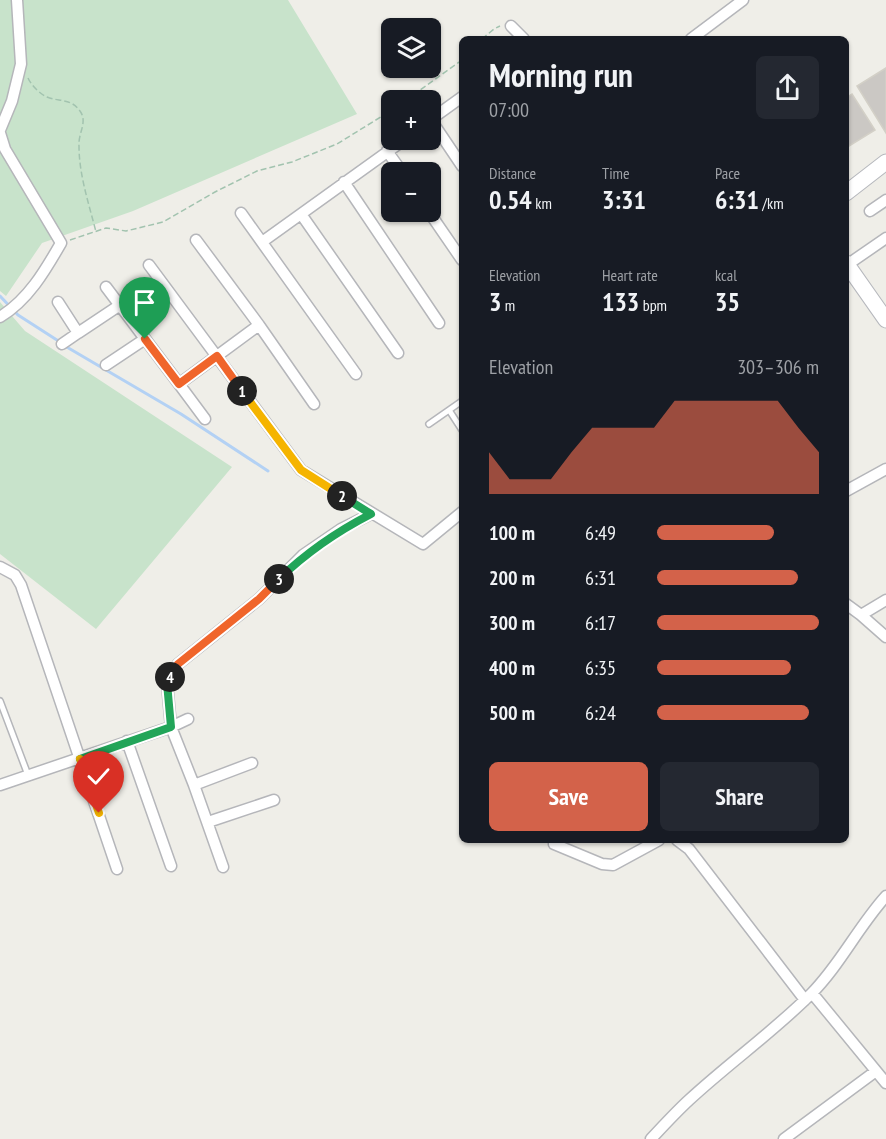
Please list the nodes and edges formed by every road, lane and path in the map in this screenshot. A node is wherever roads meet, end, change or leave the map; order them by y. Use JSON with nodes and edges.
{"nodes":[{"id":1,"x":17,"y":0,"type":"edge"},
{"id":2,"x":743,"y":0,"type":"edge"},
{"id":3,"x":511,"y":26,"type":"joint"},
{"id":4,"x":486,"y":36,"type":"edge"},
{"id":5,"x":521,"y":36,"type":"edge"},
{"id":6,"x":695,"y":36,"type":"edge"},
{"id":7,"x":459,"y":62,"type":"edge"},
{"id":8,"x":21,"y":64,"type":"junction"},
{"id":9,"x":420,"y":90,"type":"edge"},
{"id":10,"x":459,"y":100,"type":"edge"},
{"id":11,"x":441,"y":113,"type":"edge"},
{"id":12,"x":381,"y":117,"type":"edge"},
{"id":13,"x":0,"y":132,"type":"edge"},
{"id":14,"x":441,"y":135,"type":"edge"},
{"id":15,"x":387,"y":151,"type":"joint"},
{"id":16,"x":395,"y":162,"type":"edge"},
{"id":17,"x":459,"y":162,"type":"edge"},
{"id":18,"x":886,"y":162,"type":"edge"},
{"id":19,"x":344,"y":182,"type":"junction"},
{"id":20,"x":849,"y":191,"type":"edge"},
{"id":21,"x":886,"y":200,"type":"edge"},
{"id":22,"x":870,"y":211,"type":"dead end"},
{"id":23,"x":241,"y":213,"type":"dead end"},
{"id":24,"x":301,"y":214,"type":"junction"},
{"id":25,"x":436,"y":222,"type":"edge"},
{"id":26,"x":96,"y":232,"type":"junction"},
{"id":27,"x":886,"y":238,"type":"edge"},
{"id":28,"x":196,"y":240,"type":"dead end"},
{"id":29,"x":262,"y":242,"type":"junction"},
{"id":30,"x":61,"y":243,"type":"junction"},
{"id":31,"x":459,"y":256,"type":"edge"},
{"id":32,"x":849,"y":263,"type":"edge"},
{"id":33,"x":149,"y":265,"type":"dead end"},
{"id":34,"x":849,"y":267,"type":"edge"},
{"id":35,"x":106,"y":287,"type":"dead end"},
{"id":36,"x":58,"y":302,"type":"dead end"},
{"id":37,"x":120,"y":305,"type":"junction"},
{"id":38,"x":0,"y":317,"type":"edge"},
{"id":39,"x":886,"y":320,"type":"edge"},
{"id":40,"x":439,"y":323,"type":"dead end"},
{"id":41,"x":259,"y":325,"type":"junction"},
{"id":42,"x":78,"y":333,"type":"junction"},
{"id":43,"x":145,"y":339,"type":"junction"},
{"id":44,"x":62,"y":344,"type":"dead end"},
{"id":45,"x":398,"y":353,"type":"dead end"},
{"id":46,"x":217,"y":356,"type":"junction"},
{"id":47,"x":106,"y":364,"type":"dead end"},
{"id":48,"x":356,"y":374,"type":"dead end"},
{"id":49,"x":179,"y":384,"type":"junction"},
{"id":50,"x":459,"y":403,"type":"edge"},
{"id":51,"x":314,"y":404,"type":"dead end"},
{"id":52,"x":449,"y":410,"type":"junction"},
{"id":53,"x":205,"y":419,"type":"dead end"},
{"id":54,"x":429,"y":424,"type":"dead end"},
{"id":55,"x":459,"y":425,"type":"edge"},
{"id":56,"x":886,"y":469,"type":"edge"},
{"id":57,"x":849,"y":489,"type":"edge"},
{"id":58,"x":371,"y":514,"type":"junction"},
{"id":59,"x":459,"y":514,"type":"edge"},
{"id":60,"x":0,"y":567,"type":"edge"},
{"id":61,"x":886,"y":600,"type":"edge"},
{"id":62,"x":849,"y":606,"type":"edge"},
{"id":63,"x":861,"y":615,"type":"junction"},
{"id":64,"x":886,"y":637,"type":"edge"},
{"id":65,"x":0,"y":701,"type":"edge"},
{"id":66,"x":188,"y":719,"type":"dead end"},
{"id":67,"x":171,"y":727,"type":"junction"},
{"id":68,"x":127,"y":741,"type":"junction"},
{"id":69,"x":80,"y":758,"type":"junction"},
{"id":70,"x":252,"y":763,"type":"dead end"},
{"id":71,"x":28,"y":776,"type":"junction"},
{"id":72,"x":0,"y":785,"type":"edge"},
{"id":73,"x":194,"y":785,"type":"junction"},
{"id":74,"x":274,"y":800,"type":"dead end"},
{"id":75,"x":208,"y":822,"type":"junction"},
{"id":76,"x":653,"y":843,"type":"edge"},
{"id":77,"x":681,"y":843,"type":"edge"},
{"id":78,"x":554,"y":844,"type":"dead end"},
{"id":79,"x":171,"y":866,"type":"dead end"},
{"id":80,"x":223,"y":867,"type":"dead end"},
{"id":81,"x":117,"y":869,"type":"dead end"},
{"id":82,"x":886,"y":896,"type":"edge"},
{"id":83,"x":808,"y":997,"type":"junction"},
{"id":84,"x":876,"y":1071,"type":"junction"},
{"id":85,"x":886,"y":1083,"type":"edge"},
{"id":86,"x":651,"y":1139,"type":"edge"},
{"id":87,"x":784,"y":1139,"type":"edge"}],
"edges":[{"from":1,"to":8,"type":"street"},
{"from":2,"to":6,"type":"street"},
{"from":3,"to":4,"type":"path"},
{"from":3,"to":5,"type":"street"},
{"from":7,"to":9,"type":"path"},
{"from":8,"to":13,"type":"street"},
{"from":8,"to":26,"type":"path"},
{"from":10,"to":11,"type":"street"},
{"from":12,"to":26,"type":"path"},
{"from":13,"to":30,"type":"street"},
{"from":14,"to":17,"type":"street"},
{"from":15,"to":16,"type":"street"},
{"from":15,"to":19,"type":"street"},
{"from":18,"to":20,"type":"street"},
{"from":19,"to":24,"type":"street"},
{"from":19,"to":40,"type":"street"},
{"from":21,"to":22,"type":"street"},
{"from":23,"to":29,"type":"street"},
{"from":24,"to":29,"type":"street"},
{"from":24,"to":45,"type":"street"},
{"from":25,"to":31,"type":"street"},
{"from":26,"to":30,"type":"path"},
{"from":27,"to":32,"type":"street"},
{"from":28,"to":41,"type":"street"},
{"from":29,"to":48,"type":"street"},
{"from":30,"to":38,"type":"street"},
{"from":33,"to":46,"type":"street"},
{"from":34,"to":39,"type":"street"},
{"from":35,"to":37,"type":"street"},
{"from":36,"to":42,"type":"street"},
{"from":37,"to":42,"type":"street"},
{"from":37,"to":43,"type":"street"},
{"from":41,"to":46,"type":"street"},
{"from":41,"to":51,"type":"street"},
{"from":42,"to":44,"type":"street"},
{"from":43,"to":47,"type":"street"},
{"from":43,"to":49,"type":"street"},
{"from":46,"to":49,"type":"street"},
{"from":46,"to":58,"type":"street"},
{"from":49,"to":53,"type":"street"},
{"from":50,"to":52,"type":"lane"},
{"from":52,"to":54,"type":"lane"},
{"from":52,"to":55,"type":"lane"},
{"from":56,"to":57,"type":"street"},
{"from":58,"to":59,"type":"street"},
{"from":58,"to":67,"type":"street"},
{"from":60,"to":69,"type":"street"},
{"from":61,"to":63,"type":"street"},
{"from":62,"to":63,"type":"street"},
{"from":63,"to":64,"type":"street"},
{"from":65,"to":71,"type":"lane"},
{"from":66,"to":67,"type":"street"},
{"from":67,"to":68,"type":"street"},
{"from":67,"to":73,"type":"street"},
{"from":68,"to":69,"type":"street"},
{"from":68,"to":79,"type":"street"},
{"from":69,"to":71,"type":"street"},
{"from":69,"to":81,"type":"street"},
{"from":70,"to":73,"type":"street"},
{"from":71,"to":72,"type":"street"},
{"from":73,"to":75,"type":"street"},
{"from":74,"to":75,"type":"street"},
{"from":75,"to":80,"type":"street"},
{"from":76,"to":78,"type":"street"},
{"from":77,"to":83,"type":"street"},
{"from":82,"to":83,"type":"street"},
{"from":83,"to":84,"type":"street"},
{"from":83,"to":86,"type":"street"},
{"from":84,"to":85,"type":"street"},
{"from":84,"to":87,"type":"street"}]}
